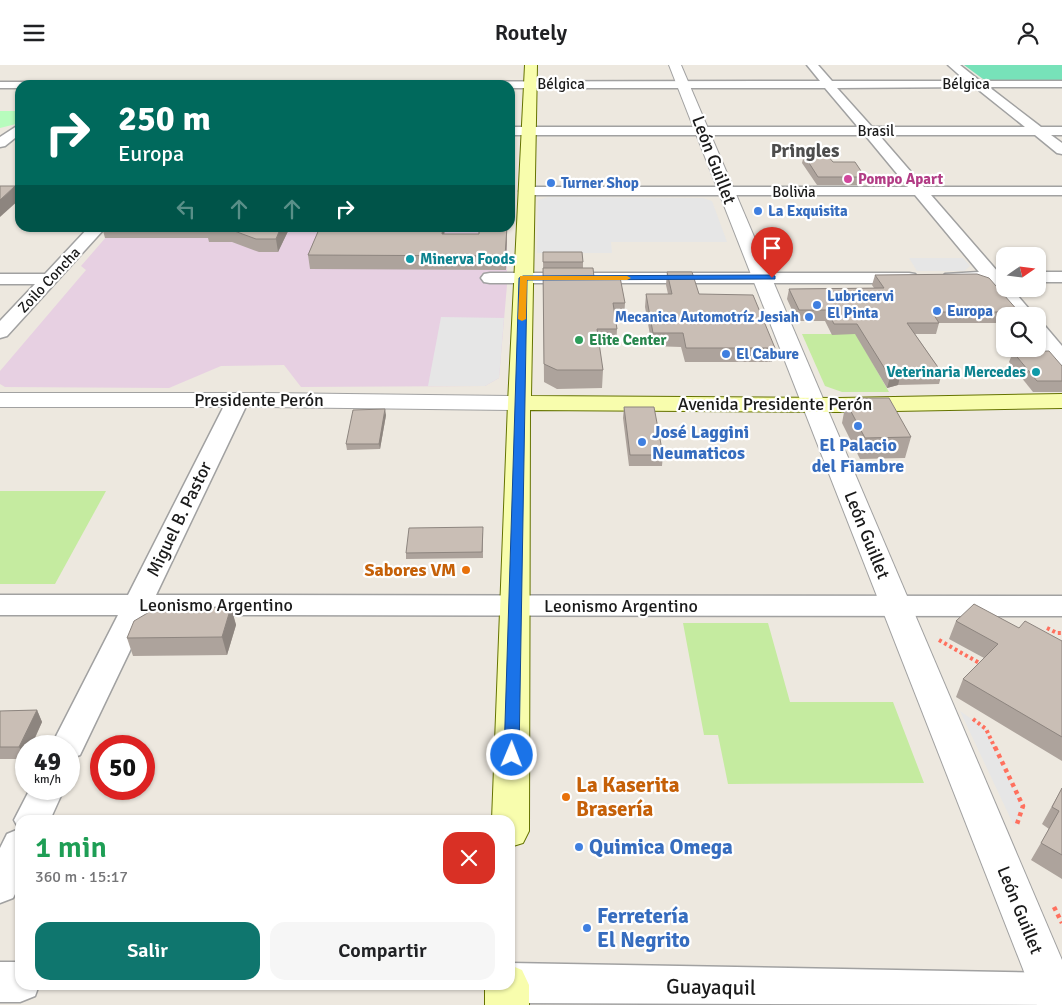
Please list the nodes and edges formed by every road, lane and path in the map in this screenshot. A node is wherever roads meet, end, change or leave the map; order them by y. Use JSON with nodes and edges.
{"nodes":[{"id":1,"x":531,"y":65,"type":"edge"},
{"id":2,"x":675,"y":65,"type":"edge"},
{"id":3,"x":812,"y":65,"type":"edge"},
{"id":4,"x":953,"y":65,"type":"edge"},
{"id":5,"x":240,"y":71,"type":"dead end"},
{"id":6,"x":384,"y":71,"type":"dead end"},
{"id":7,"x":92,"y":75,"type":"dead end"},
{"id":8,"x":85,"y":80,"type":"edge"},
{"id":9,"x":232,"y":80,"type":"edge"},
{"id":10,"x":380,"y":80,"type":"edge"},
{"id":11,"x":515,"y":84,"type":"edge"},
{"id":12,"x":530,"y":84,"type":"junction"},
{"id":13,"x":684,"y":84,"type":"junction"},
{"id":14,"x":829,"y":84,"type":"junction"},
{"id":15,"x":978,"y":84,"type":"junction"},
{"id":16,"x":1062,"y":84,"type":"edge"},
{"id":17,"x":0,"y":85,"type":"edge"},
{"id":18,"x":15,"y":85,"type":"edge"},
{"id":19,"x":15,"y":130,"type":"edge"},
{"id":20,"x":0,"y":131,"type":"edge"},
{"id":21,"x":515,"y":131,"type":"edge"},
{"id":22,"x":528,"y":131,"type":"junction"},
{"id":23,"x":703,"y":131,"type":"junction"},
{"id":24,"x":868,"y":131,"type":"junction"},
{"id":25,"x":1038,"y":131,"type":"junction"},
{"id":26,"x":1062,"y":131,"type":"edge"},
{"id":27,"x":15,"y":133,"type":"edge"},
{"id":28,"x":0,"y":143,"type":"edge"},
{"id":29,"x":1062,"y":150,"type":"edge"},
{"id":30,"x":526,"y":191,"type":"junction"},
{"id":31,"x":1062,"y":191,"type":"edge"},
{"id":32,"x":726,"y":192,"type":"junction"},
{"id":33,"x":920,"y":192,"type":"junction"},
{"id":34,"x":93,"y":232,"type":"edge"},
{"id":35,"x":996,"y":274,"type":"edge"},
{"id":36,"x":996,"y":277,"type":"edge"},
{"id":37,"x":1046,"y":277,"type":"edge"},
{"id":38,"x":1062,"y":277,"type":"edge"},
{"id":39,"x":490,"y":278,"type":"dead end"},
{"id":40,"x":523,"y":278,"type":"junction"},
{"id":41,"x":761,"y":278,"type":"junction"},
{"id":42,"x":0,"y":279,"type":"edge"},
{"id":43,"x":50,"y":279,"type":"junction"},
{"id":44,"x":0,"y":332,"type":"edge"},
{"id":45,"x":1046,"y":340,"type":"edge"},
{"id":46,"x":1062,"y":359,"type":"edge"},
{"id":47,"x":0,"y":400,"type":"edge"},
{"id":48,"x":238,"y":400,"type":"junction"},
{"id":49,"x":1062,"y":401,"type":"edge"},
{"id":50,"x":519,"y":403,"type":"junction"},
{"id":51,"x":814,"y":404,"type":"junction"},
{"id":52,"x":138,"y":604,"type":"junction"},
{"id":53,"x":0,"y":605,"type":"edge"},
{"id":54,"x":515,"y":605,"type":"junction"},
{"id":55,"x":895,"y":606,"type":"junction"},
{"id":56,"x":1062,"y":606,"type":"edge"},
{"id":57,"x":1041,"y":624,"type":"dead end"},
{"id":58,"x":1062,"y":633,"type":"edge"},
{"id":59,"x":935,"y":637,"type":"dead end"},
{"id":60,"x":986,"y":666,"type":"edge"},
{"id":61,"x":967,"y":715,"type":"dead end"},
{"id":62,"x":73,"y":735,"type":"edge"},
{"id":63,"x":42,"y":800,"type":"edge"},
{"id":64,"x":34,"y":815,"type":"edge"},
{"id":65,"x":510,"y":815,"type":"edge"},
{"id":66,"x":1015,"y":828,"type":"dead end"},
{"id":67,"x":15,"y":855,"type":"edge"},
{"id":68,"x":0,"y":886,"type":"edge"},
{"id":69,"x":1053,"y":905,"type":"dead end"},
{"id":70,"x":1062,"y":923,"type":"edge"},
{"id":71,"x":0,"y":982,"type":"edge"},
{"id":72,"x":15,"y":982,"type":"edge"},
{"id":73,"x":515,"y":984,"type":"edge"},
{"id":74,"x":507,"y":990,"type":"edge"},
{"id":75,"x":1059,"y":997,"type":"edge"},
{"id":76,"x":506,"y":1005,"type":"edge"}],
"edges":[{"from":1,"to":12,"type":"main road"},
{"from":2,"to":13,"type":"street","name":"León Guillet"},
{"from":3,"to":14,"type":"street"},
{"from":4,"to":15,"type":"street"},
{"from":5,"to":9,"type":"street"},
{"from":6,"to":10,"type":"street"},
{"from":7,"to":8,"type":"street"},
{"from":11,"to":12,"type":"street","name":"Bélgica"},
{"from":12,"to":13,"type":"street","name":"Bélgica"},
{"from":12,"to":22,"type":"main road"},
{"from":13,"to":14,"type":"street","name":"Bélgica"},
{"from":13,"to":23,"type":"street","name":"León Guillet"},
{"from":14,"to":15,"type":"street","name":"Bélgica"},
{"from":14,"to":24,"type":"street"},
{"from":15,"to":16,"type":"street","name":"Bélgica"},
{"from":15,"to":25,"type":"street"},
{"from":17,"to":18,"type":"street","name":"Bélgica"},
{"from":19,"to":20,"type":"street"},
{"from":21,"to":22,"type":"street","name":"Brasil"},
{"from":22,"to":23,"type":"street","name":"Brasil"},
{"from":22,"to":30,"type":"main road"},
{"from":23,"to":24,"type":"street","name":"Brasil"},
{"from":23,"to":32,"type":"street","name":"León Guillet"},
{"from":24,"to":25,"type":"street","name":"Brasil"},
{"from":24,"to":33,"type":"street"},
{"from":25,"to":26,"type":"street","name":"Brasil"},
{"from":25,"to":29,"type":"street"},
{"from":27,"to":28,"type":"street"},
{"from":30,"to":32,"type":"street","name":"Bolivia"},
{"from":30,"to":40,"type":"main road"},
{"from":31,"to":33,"type":"street","name":"Bolivia"},
{"from":32,"to":33,"type":"street","name":"Bolivia"},
{"from":32,"to":41,"type":"street","name":"León Guillet"},
{"from":33,"to":35,"type":"street"},
{"from":34,"to":43,"type":"street","name":"Zoilo Concha"},
{"from":36,"to":41,"type":"street"},
{"from":37,"to":38,"type":"street"},
{"from":39,"to":40,"type":"street"},
{"from":40,"to":41,"type":"street"},
{"from":40,"to":50,"type":"main road"},
{"from":41,"to":51,"type":"street","name":"León Guillet"},
{"from":42,"to":43,"type":"street"},
{"from":43,"to":44,"type":"street","name":"Zoilo Concha"},
{"from":45,"to":46,"type":"street"},
{"from":47,"to":48,"type":"street","name":"Presidente Perón"},
{"from":48,"to":50,"type":"street","name":"Presidente Perón"},
{"from":48,"to":52,"type":"street","name":"Miguel B. Pastor"},
{"from":49,"to":51,"type":"main road","name":"Avenida Presidente Perón"},
{"from":50,"to":51,"type":"main road","name":"Avenida Presidente Perón"},
{"from":50,"to":54,"type":"main road"},
{"from":51,"to":55,"type":"street","name":"León Guillet"},
{"from":52,"to":53,"type":"street","name":"Leonismo Argentino"},
{"from":52,"to":54,"type":"street","name":"Leonismo Argentino"},
{"from":52,"to":62,"type":"street","name":"Miguel B. Pastor"},
{"from":54,"to":55,"type":"street","name":"Leonismo Argentino"},
{"from":54,"to":65,"type":"main road"},
{"from":55,"to":56,"type":"street","name":"Leonismo Argentino"},
{"from":55,"to":75,"type":"street","name":"León Guillet"},
{"from":57,"to":58,"type":"path"},
{"from":59,"to":60,"type":"path"},
{"from":61,"to":66,"type":"path"},
{"from":63,"to":64,"type":"street"},
{"from":67,"to":68,"type":"street"},
{"from":69,"to":70,"type":"path"},
{"from":71,"to":72,"type":"street"},
{"from":73,"to":75,"type":"street","name":"Guayaquil"},
{"from":74,"to":76,"type":"main road"}]}
